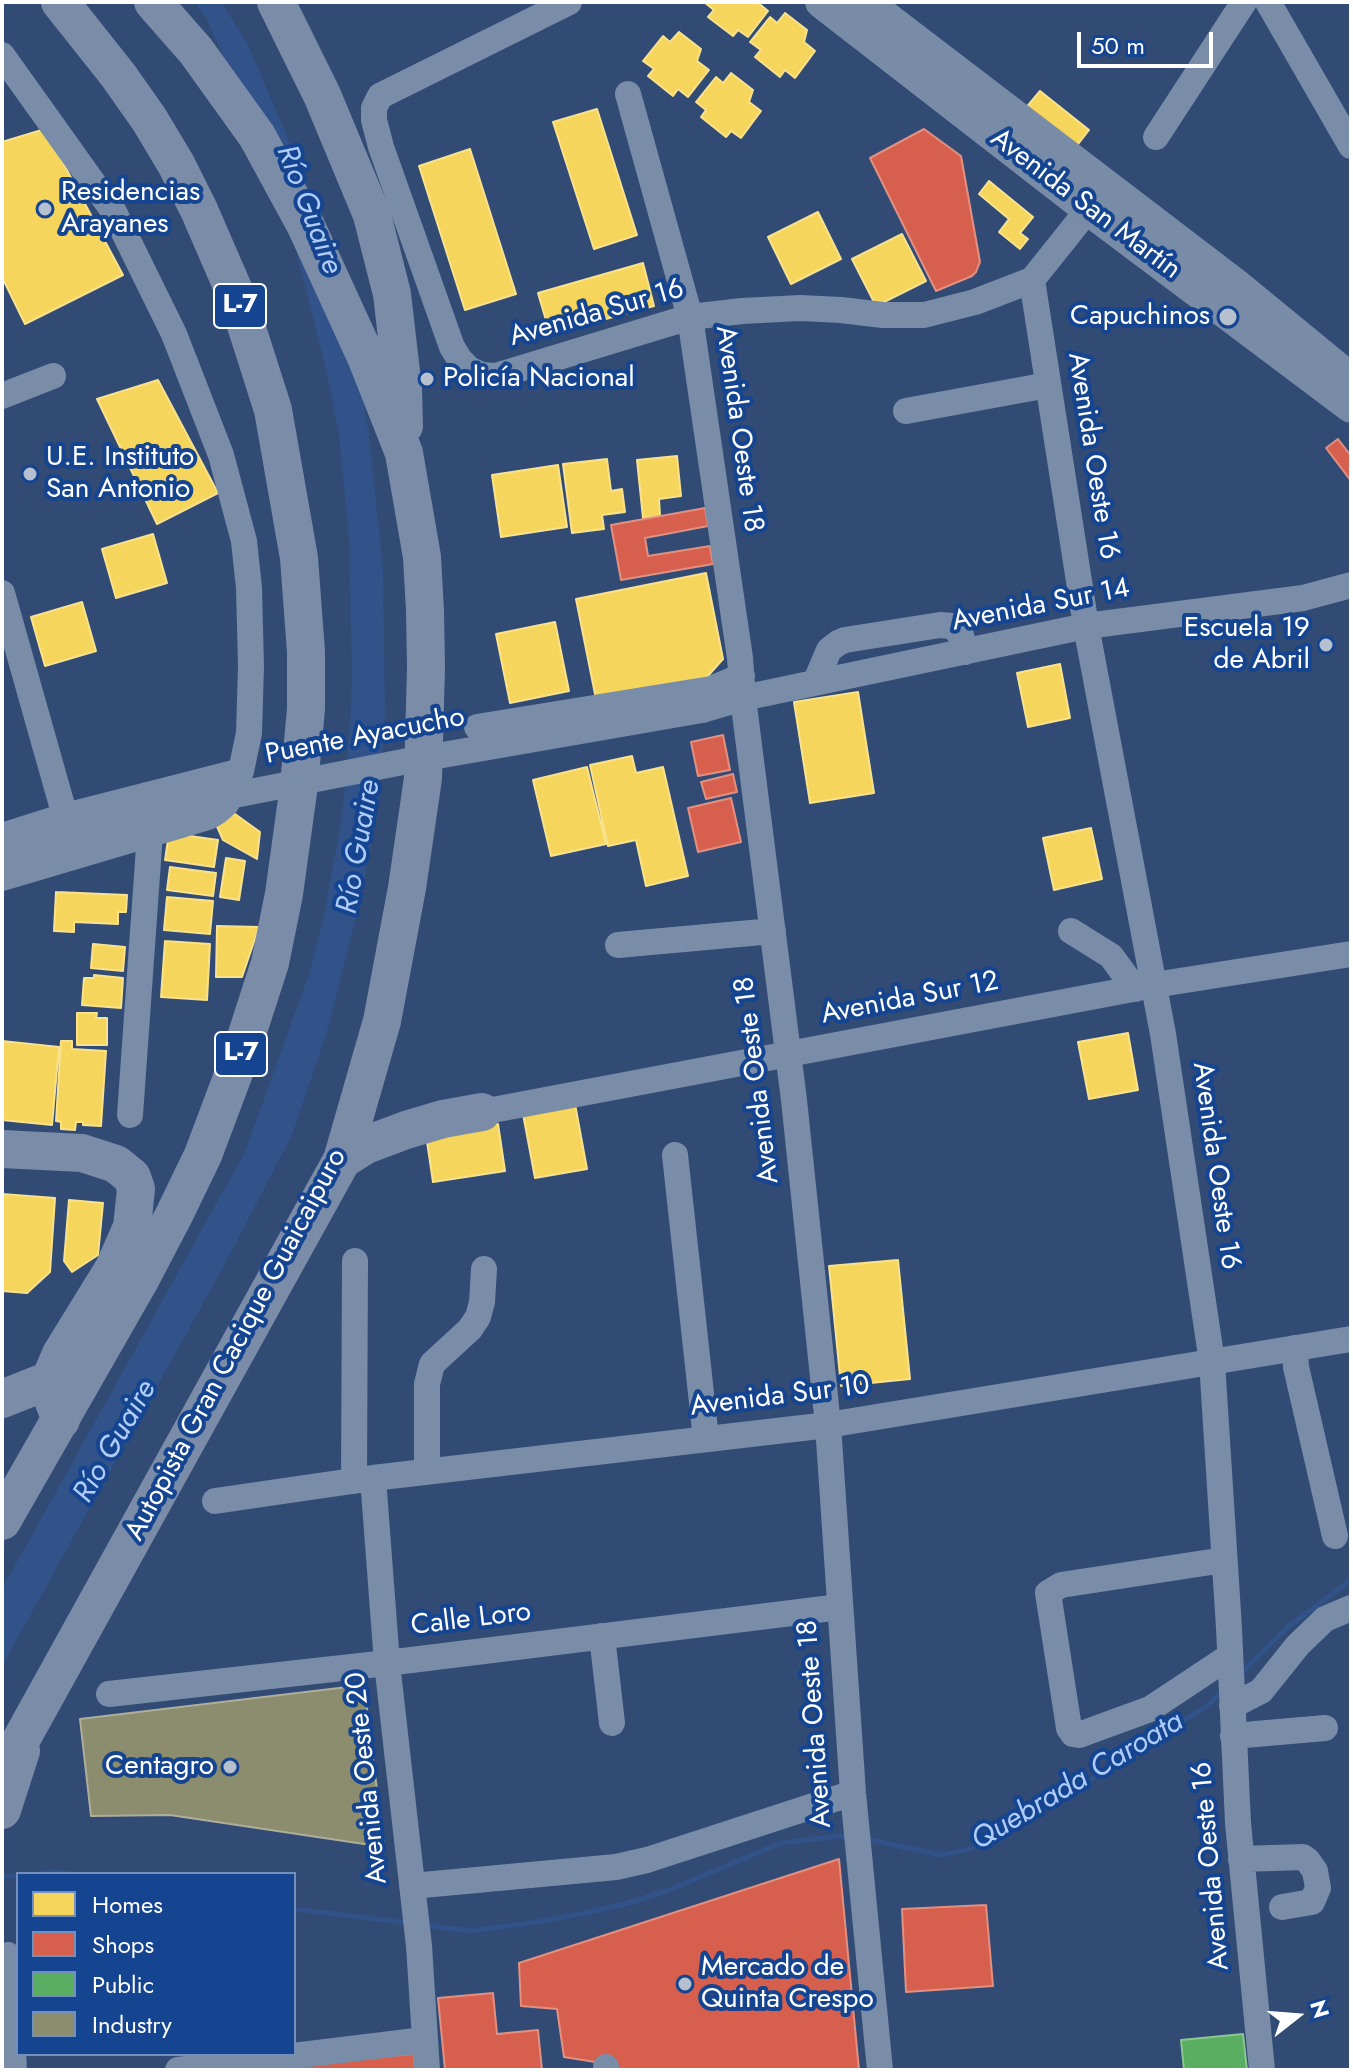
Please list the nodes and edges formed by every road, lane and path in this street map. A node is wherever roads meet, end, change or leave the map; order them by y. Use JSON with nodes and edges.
{"nodes":[{"id":1,"x":60,"y":2,"type":"edge"},
{"id":2,"x":153,"y":2,"type":"edge"},
{"id":3,"x":276,"y":2,"type":"edge"},
{"id":4,"x":569,"y":2,"type":"edge"},
{"id":5,"x":821,"y":2,"type":"edge"},
{"id":6,"x":866,"y":2,"type":"edge"},
{"id":7,"x":1244,"y":2,"type":"edge"},
{"id":8,"x":1268,"y":2,"type":"edge"},
{"id":9,"x":2,"y":55,"type":"edge"},
{"id":10,"x":628,"y":94,"type":"dead end"},
{"id":11,"x":1156,"y":137,"type":"dead end"},
{"id":12,"x":1351,"y":146,"type":"edge"},
{"id":13,"x":1097,"y":198,"type":"junction"},
{"id":14,"x":1032,"y":280,"type":"junction"},
{"id":15,"x":690,"y":317,"type":"junction"},
{"id":16,"x":53,"y":376,"type":"dead end"},
{"id":17,"x":1351,"y":379,"type":"edge"},
{"id":18,"x":1048,"y":385,"type":"junction"},
{"id":19,"x":2,"y":396,"type":"edge"},
{"id":20,"x":1351,"y":407,"type":"edge"},
{"id":21,"x":906,"y":411,"type":"dead end"},
{"id":22,"x":404,"y":453,"type":"junction"},
{"id":23,"x":1351,"y":585,"type":"edge"},
{"id":24,"x":2,"y":593,"type":"edge"},
{"id":25,"x":1086,"y":626,"type":"junction"},
{"id":26,"x":965,"y":652,"type":"junction"},
{"id":27,"x":815,"y":683,"type":"junction"},
{"id":28,"x":742,"y":687,"type":"junction"},
{"id":29,"x":477,"y":727,"type":"dead end"},
{"id":30,"x":241,"y":771,"type":"junction"},
{"id":31,"x":147,"y":795,"type":"junction"},
{"id":32,"x":70,"y":825,"type":"junction"},
{"id":33,"x":150,"y":833,"type":"junction"},
{"id":34,"x":2,"y":836,"type":"edge"},
{"id":35,"x":2,"y":854,"type":"edge"},
{"id":36,"x":2,"y":878,"type":"edge"},
{"id":37,"x":773,"y":931,"type":"junction"},
{"id":38,"x":1071,"y":931,"type":"dead end"},
{"id":39,"x":618,"y":945,"type":"dead end"},
{"id":40,"x":1351,"y":954,"type":"edge"},
{"id":41,"x":1144,"y":987,"type":"junction"},
{"id":42,"x":789,"y":1055,"type":"junction"},
{"id":43,"x":482,"y":1112,"type":"joint"},
{"id":44,"x":130,"y":1115,"type":"dead end"},
{"id":45,"x":2,"y":1149,"type":"edge"},
{"id":46,"x":675,"y":1155,"type":"dead end"},
{"id":47,"x":342,"y":1160,"type":"junction"},
{"id":48,"x":355,"y":1261,"type":"dead end"},
{"id":49,"x":484,"y":1269,"type":"dead end"},
{"id":50,"x":1351,"y":1339,"type":"edge"},
{"id":51,"x":1295,"y":1348,"type":"junction"},
{"id":52,"x":1212,"y":1362,"type":"junction"},
{"id":53,"x":50,"y":1380,"type":"junction"},
{"id":54,"x":2,"y":1399,"type":"edge"},
{"id":55,"x":61,"y":1420,"type":"junction"},
{"id":56,"x":828,"y":1425,"type":"junction"},
{"id":57,"x":706,"y":1439,"type":"junction"},
{"id":58,"x":427,"y":1472,"type":"junction"},
{"id":59,"x":363,"y":1479,"type":"junction"},
{"id":60,"x":215,"y":1501,"type":"dead end"},
{"id":61,"x":2,"y":1521,"type":"edge"},
{"id":62,"x":1335,"y":1536,"type":"dead end"},
{"id":63,"x":1224,"y":1560,"type":"junction"},
{"id":64,"x":840,"y":1607,"type":"junction"},
{"id":65,"x":1351,"y":1608,"type":"edge"},
{"id":66,"x":602,"y":1636,"type":"junction"},
{"id":67,"x":1230,"y":1658,"type":"junction"},
{"id":68,"x":387,"y":1663,"type":"junction"},
{"id":69,"x":109,"y":1694,"type":"dead end"},
{"id":70,"x":1232,"y":1704,"type":"junction"},
{"id":71,"x":612,"y":1723,"type":"dead end"},
{"id":72,"x":30,"y":1724,"type":"junction"},
{"id":73,"x":1325,"y":1728,"type":"dead end"},
{"id":74,"x":1233,"y":1736,"type":"junction"},
{"id":75,"x":2,"y":1774,"type":"edge"},
{"id":76,"x":854,"y":1804,"type":"junction"},
{"id":77,"x":2,"y":1810,"type":"edge"},
{"id":78,"x":1241,"y":1859,"type":"junction"},
{"id":79,"x":414,"y":1898,"type":"junction"},
{"id":80,"x":1282,"y":1907,"type":"dead end"},
{"id":81,"x":8,"y":1955,"type":"dead end"},
{"id":82,"x":424,"y":2040,"type":"junction"},
{"id":83,"x":293,"y":2056,"type":"edge"},
{"id":84,"x":296,"y":2056,"type":"edge"},
{"id":85,"x":14,"y":2070,"type":"edge"},
{"id":86,"x":178,"y":2070,"type":"edge"},
{"id":87,"x":427,"y":2070,"type":"edge"},
{"id":88,"x":880,"y":2070,"type":"edge"},
{"id":89,"x":1262,"y":2070,"type":"edge"}],
"edges":[{"from":1,"to":55,"type":"highway","number":"L-7"},
{"from":2,"to":22,"type":"highway","name":"Autopista Gran Cacique Guaicaipuro"},
{"from":3,"to":22,"type":"highway"},
{"from":4,"to":15,"type":"street","name":"Avenida Sur 16"},
{"from":5,"to":13,"type":"main road","name":"Avenida San Martín"},
{"from":6,"to":13,"type":"main road","name":"Avenida San Martín"},
{"from":7,"to":11,"type":"street"},
{"from":8,"to":12,"type":"street"},
{"from":9,"to":30,"type":"street"},
{"from":10,"to":15,"type":"street","name":"Avenida Oeste 18"},
{"from":13,"to":14,"type":"street"},
{"from":13,"to":17,"type":"main road","name":"Avenida San Martín"},
{"from":13,"to":20,"type":"main road","name":"Avenida San Martín"},
{"from":14,"to":15,"type":"street","name":"Avenida Sur 16"},
{"from":14,"to":18,"type":"street","name":"Avenida Oeste 16"},
{"from":15,"to":28,"type":"street","name":"Avenida Oeste 18"},
{"from":16,"to":19,"type":"street"},
{"from":18,"to":21,"type":"street"},
{"from":18,"to":25,"type":"street","name":"Avenida Oeste 16"},
{"from":22,"to":47,"type":"highway","name":"Autopista Gran Cacique Guaicaipuro"},
{"from":23,"to":25,"type":"street","name":"Avenida Sur 14"},
{"from":24,"to":32,"type":"street"},
{"from":25,"to":26,"type":"street","name":"Avenida Sur 14"},
{"from":25,"to":41,"type":"street","name":"Avenida Oeste 16"},
{"from":26,"to":27,"type":"street","name":"Avenida Sur 14"},
{"from":26,"to":27,"type":"street"},
{"from":27,"to":28,"type":"street","name":"Avenida Sur 14"},
{"from":28,"to":29,"type":"street"},
{"from":28,"to":32,"type":"street","name":"Puente Ayacucho","bridge":true},
{"from":28,"to":37,"type":"street","name":"Avenida Oeste 18"},
{"from":30,"to":31,"type":"street"},
{"from":30,"to":33,"type":"street"},
{"from":31,"to":32,"type":"street"},
{"from":31,"to":33,"type":"street"},
{"from":32,"to":34,"type":"street"},
{"from":32,"to":35,"type":"street","name":"Puente Ayacucho"},
{"from":33,"to":36,"type":"street"},
{"from":33,"to":44,"type":"street"},
{"from":37,"to":39,"type":"street"},
{"from":37,"to":42,"type":"street","name":"Avenida Oeste 18"},
{"from":38,"to":41,"type":"street"},
{"from":40,"to":41,"type":"street","name":"Avenida Sur 12"},
{"from":41,"to":42,"type":"street","name":"Avenida Sur 12"},
{"from":41,"to":52,"type":"street","name":"Avenida Oeste 16"},
{"from":42,"to":43,"type":"street","name":"Avenida Sur 12"},
{"from":42,"to":56,"type":"street","name":"Avenida Oeste 18"},
{"from":43,"to":47,"type":"highway"},
{"from":45,"to":53,"type":"highway"},
{"from":46,"to":57,"type":"street"},
{"from":47,"to":72,"type":"highway","name":"Autopista Gran Cacique Guaicaipuro"},
{"from":48,"to":59,"type":"street","name":"Avenida Oeste 20"},
{"from":49,"to":58,"type":"street"},
{"from":50,"to":51,"type":"street","name":"Avenida Sur 10"},
{"from":51,"to":52,"type":"street","name":"Avenida Sur 10"},
{"from":51,"to":62,"type":"street"},
{"from":52,"to":56,"type":"street","name":"Avenida Sur 10"},
{"from":52,"to":63,"type":"street","name":"Avenida Oeste 16"},
{"from":53,"to":54,"type":"highway"},
{"from":53,"to":55,"type":"highway"},
{"from":55,"to":61,"type":"highway","number":"L-7"},
{"from":56,"to":57,"type":"street","name":"Avenida Sur 10"},
{"from":56,"to":64,"type":"street","name":"Avenida Oeste 18"},
{"from":57,"to":58,"type":"street","name":"Avenida Sur 10"},
{"from":58,"to":59,"type":"street","name":"Avenida Sur 10"},
{"from":59,"to":60,"type":"street","name":"Avenida Sur 10"},
{"from":59,"to":68,"type":"street","name":"Avenida Oeste 20"},
{"from":63,"to":67,"type":"street","name":"Avenida Oeste 16"},
{"from":63,"to":67,"type":"street"},
{"from":64,"to":66,"type":"street","name":"Calle Loro"},
{"from":64,"to":76,"type":"street","name":"Avenida Oeste 18"},
{"from":65,"to":70,"type":"street"},
{"from":66,"to":68,"type":"street","name":"Calle Loro"},
{"from":66,"to":71,"type":"street"},
{"from":67,"to":70,"type":"street","name":"Avenida Oeste 16"},
{"from":68,"to":69,"type":"street","name":"Calle Loro"},
{"from":68,"to":79,"type":"street","name":"Avenida Oeste 20"},
{"from":70,"to":74,"type":"street","name":"Avenida Oeste 16"},
{"from":72,"to":75,"type":"highway","name":"Autopista Gran Cacique Guaicaipuro"},
{"from":72,"to":77,"type":"highway"},
{"from":73,"to":74,"type":"street"},
{"from":74,"to":78,"type":"street","name":"Avenida Oeste 16"},
{"from":76,"to":79,"type":"street"},
{"from":76,"to":88,"type":"street","name":"Avenida Oeste 18"},
{"from":78,"to":80,"type":"street"},
{"from":78,"to":89,"type":"street","name":"Avenida Oeste 16"},
{"from":79,"to":82,"type":"street","name":"Avenida Oeste 20"},
{"from":81,"to":85,"type":"street"},
{"from":82,"to":84,"type":"street"},
{"from":82,"to":87,"type":"street","name":"Avenida Oeste 20"},
{"from":83,"to":86,"type":"street"}]}
